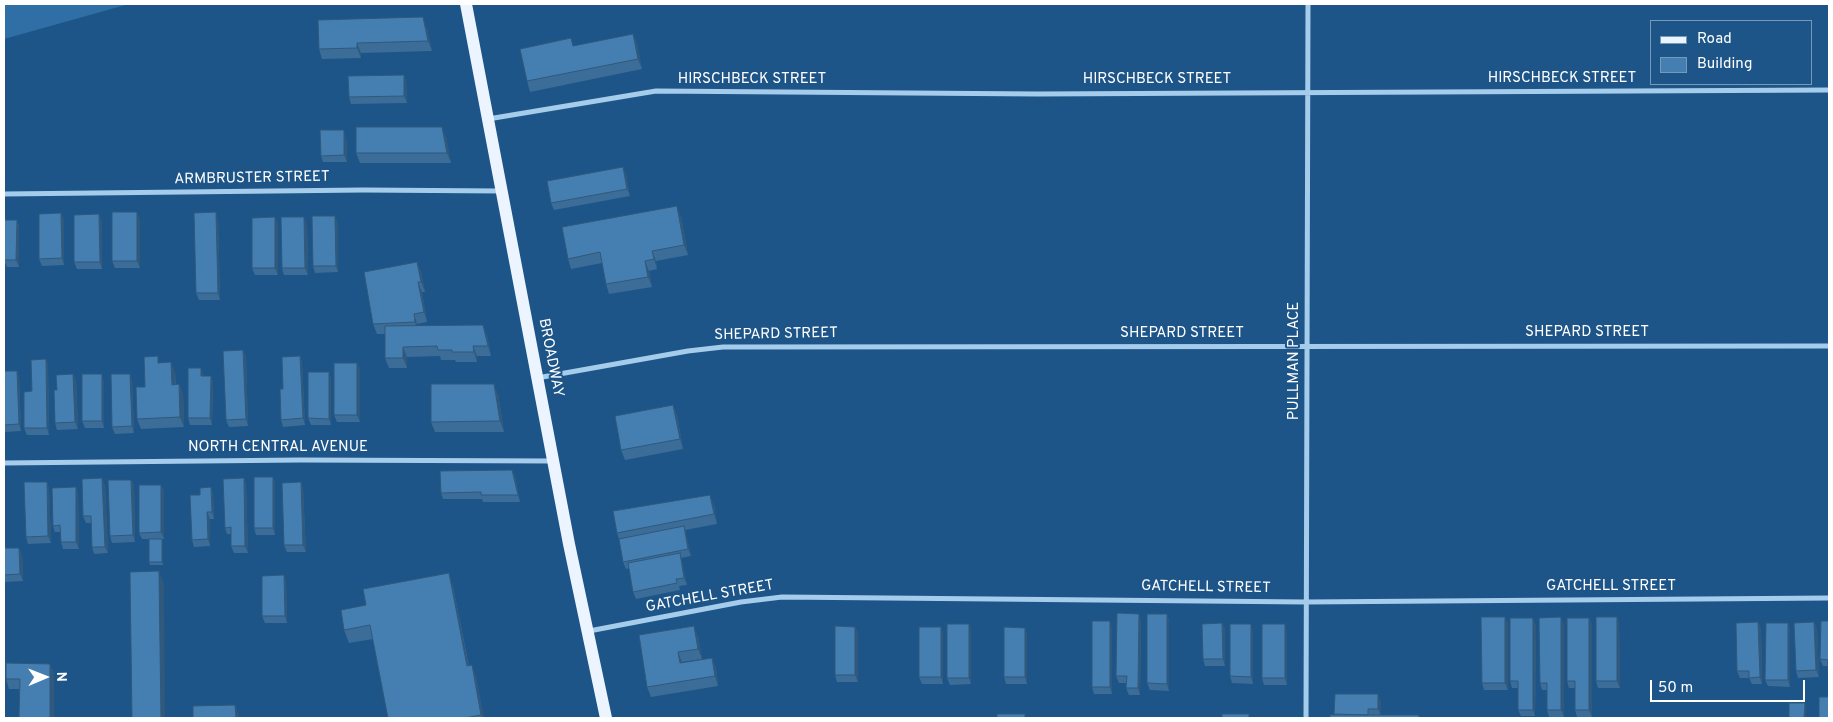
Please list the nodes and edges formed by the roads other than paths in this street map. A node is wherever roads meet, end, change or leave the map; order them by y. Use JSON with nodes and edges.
{"nodes":[{"id":1,"x":466,"y":4,"type":"edge"},
{"id":2,"x":1308,"y":4,"type":"edge"},
{"id":3,"x":1829,"y":90,"type":"edge"},
{"id":4,"x":1308,"y":92,"type":"junction"},
{"id":5,"x":488,"y":119,"type":"junction"},
{"id":6,"x":501,"y":191,"type":"junction"},
{"id":7,"x":4,"y":194,"type":"edge"},
{"id":8,"x":1829,"y":346,"type":"edge"},
{"id":9,"x":1307,"y":347,"type":"junction"},
{"id":10,"x":536,"y":378,"type":"junction"},
{"id":11,"x":553,"y":461,"type":"junction"},
{"id":12,"x":4,"y":463,"type":"edge"},
{"id":13,"x":1829,"y":598,"type":"edge"},
{"id":14,"x":1306,"y":602,"type":"junction"},
{"id":15,"x":586,"y":632,"type":"junction"},
{"id":16,"x":606,"y":718,"type":"edge"},
{"id":17,"x":1306,"y":718,"type":"edge"}],
"edges":[{"from":1,"to":5,"type":"main road","name":"BROADWAY"},
{"from":2,"to":4,"type":"street","name":"PULLMAN PLACE"},
{"from":3,"to":4,"type":"street","name":"HIRSCHBECK STREET"},
{"from":4,"to":5,"type":"street","name":"HIRSCHBECK STREET"},
{"from":4,"to":9,"type":"street","name":"PULLMAN PLACE"},
{"from":5,"to":6,"type":"main road","name":"BROADWAY"},
{"from":6,"to":7,"type":"street","name":"ARMBRUSTER STREET"},
{"from":6,"to":10,"type":"main road","name":"BROADWAY"},
{"from":8,"to":9,"type":"street","name":"SHEPARD STREET"},
{"from":9,"to":10,"type":"street","name":"SHEPARD STREET"},
{"from":9,"to":14,"type":"street","name":"PULLMAN PLACE"},
{"from":10,"to":11,"type":"main road","name":"BROADWAY"},
{"from":11,"to":12,"type":"street","name":"NORTH CENTRAL AVENUE"},
{"from":11,"to":15,"type":"main road","name":"BROADWAY"},
{"from":13,"to":14,"type":"street","name":"GATCHELL STREET"},
{"from":14,"to":15,"type":"street","name":"GATCHELL STREET"},
{"from":14,"to":17,"type":"street","name":"PULLMAN PLACE"},
{"from":15,"to":16,"type":"main road","name":"BROADWAY"}]}
